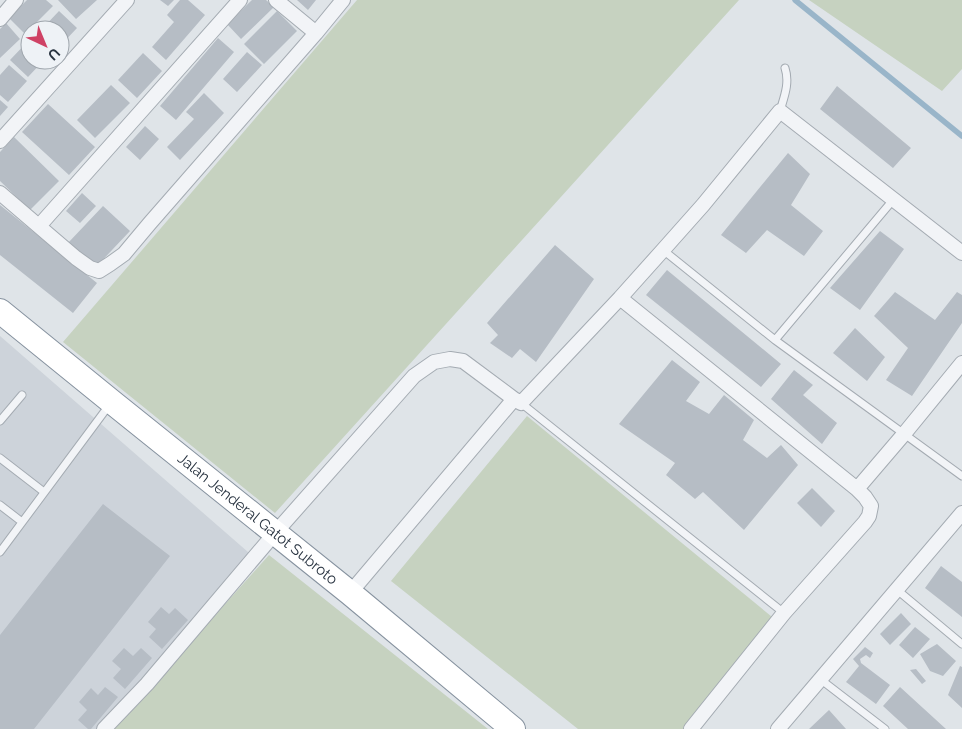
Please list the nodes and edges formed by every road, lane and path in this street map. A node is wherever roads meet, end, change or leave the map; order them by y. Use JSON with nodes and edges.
{"nodes":[{"id":1,"x":16,"y":0,"type":"edge"},
{"id":2,"x":127,"y":0,"type":"edge"},
{"id":3,"x":240,"y":0,"type":"edge"},
{"id":4,"x":276,"y":0,"type":"edge"},
{"id":5,"x":343,"y":0,"type":"edge"},
{"id":6,"x":0,"y":19,"type":"edge"},
{"id":7,"x":316,"y":33,"type":"junction"},
{"id":8,"x":785,"y":68,"type":"dead end"},
{"id":9,"x":780,"y":111,"type":"junction"},
{"id":10,"x":0,"y":141,"type":"edge"},
{"id":11,"x":0,"y":193,"type":"edge"},
{"id":12,"x":893,"y":200,"type":"junction"},
{"id":13,"x":39,"y":226,"type":"junction"},
{"id":14,"x":663,"y":250,"type":"junction"},
{"id":15,"x":962,"y":253,"type":"edge"},
{"id":16,"x":620,"y":298,"type":"junction"},
{"id":17,"x":0,"y":310,"type":"edge"},
{"id":18,"x":775,"y":340,"type":"junction"},
{"id":19,"x":962,"y":363,"type":"edge"},
{"id":20,"x":22,"y":395,"type":"dead end"},
{"id":21,"x":518,"y":401,"type":"junction"},
{"id":22,"x":112,"y":402,"type":"junction"},
{"id":23,"x":0,"y":421,"type":"edge"},
{"id":24,"x":904,"y":434,"type":"junction"},
{"id":25,"x":0,"y":458,"type":"edge"},
{"id":26,"x":962,"y":476,"type":"edge"},
{"id":27,"x":856,"y":489,"type":"junction"},
{"id":28,"x":44,"y":492,"type":"junction"},
{"id":29,"x":0,"y":505,"type":"edge"},
{"id":30,"x":962,"y":513,"type":"edge"},
{"id":31,"x":22,"y":522,"type":"junction"},
{"id":32,"x":275,"y":533,"type":"junction"},
{"id":33,"x":0,"y":552,"type":"edge"},
{"id":34,"x":896,"y":589,"type":"junction"},
{"id":35,"x":350,"y":593,"type":"junction"},
{"id":36,"x":784,"y":613,"type":"junction"},
{"id":37,"x":962,"y":644,"type":"edge"},
{"id":38,"x":820,"y":679,"type":"junction"},
{"id":39,"x":104,"y":729,"type":"edge"},
{"id":40,"x":513,"y":729,"type":"edge"},
{"id":41,"x":691,"y":729,"type":"edge"},
{"id":42,"x":778,"y":729,"type":"edge"},
{"id":43,"x":885,"y":729,"type":"edge"}],
"edges":[{"from":1,"to":6,"type":"street"},
{"from":2,"to":10,"type":"street"},
{"from":3,"to":13,"type":"street"},
{"from":4,"to":7,"type":"street"},
{"from":5,"to":7,"type":"street"},
{"from":7,"to":13,"type":"street"},
{"from":8,"to":9,"type":"lane"},
{"from":9,"to":12,"type":"street"},
{"from":9,"to":14,"type":"street"},
{"from":11,"to":13,"type":"street"},
{"from":12,"to":15,"type":"street"},
{"from":12,"to":18,"type":"lane"},
{"from":14,"to":16,"type":"street"},
{"from":14,"to":18,"type":"lane"},
{"from":16,"to":21,"type":"street"},
{"from":16,"to":27,"type":"street"},
{"from":17,"to":22,"type":"highway","name":"Jalan Jenderal Gatot Subroto"},
{"from":18,"to":24,"type":"lane"},
{"from":19,"to":24,"type":"street"},
{"from":20,"to":23,"type":"lane"},
{"from":21,"to":32,"type":"street"},
{"from":21,"to":35,"type":"street"},
{"from":21,"to":36,"type":"lane"},
{"from":22,"to":28,"type":"lane"},
{"from":22,"to":32,"type":"highway","name":"Jalan Jenderal Gatot Subroto"},
{"from":24,"to":26,"type":"lane"},
{"from":24,"to":27,"type":"street"},
{"from":25,"to":28,"type":"lane"},
{"from":27,"to":36,"type":"street"},
{"from":28,"to":31,"type":"lane"},
{"from":29,"to":31,"type":"lane"},
{"from":30,"to":34,"type":"street"},
{"from":31,"to":33,"type":"lane"},
{"from":32,"to":35,"type":"highway","name":"Jalan Jenderal Gatot Subroto"},
{"from":32,"to":39,"type":"street"},
{"from":34,"to":37,"type":"lane"},
{"from":34,"to":38,"type":"street"},
{"from":35,"to":40,"type":"highway","name":"Jalan Jenderal Gatot Subroto"},
{"from":36,"to":41,"type":"street"},
{"from":38,"to":42,"type":"street"},
{"from":38,"to":43,"type":"lane"}]}
